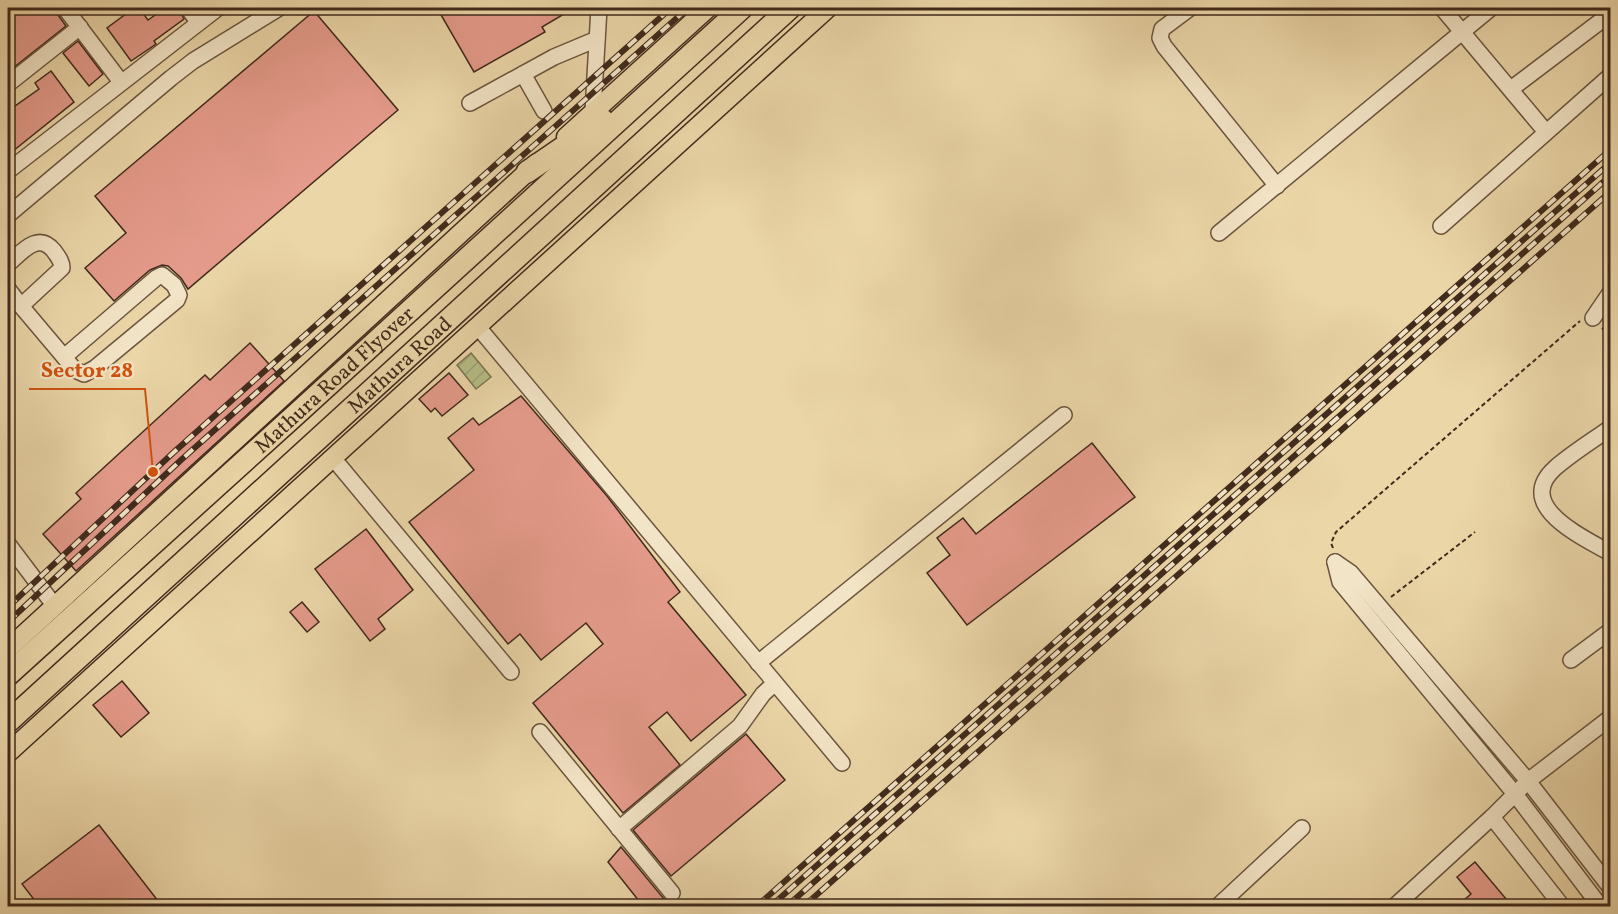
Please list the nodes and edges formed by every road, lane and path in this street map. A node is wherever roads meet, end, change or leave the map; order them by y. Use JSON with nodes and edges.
{"nodes":[{"id":1,"x":65,"y":8,"type":"edge"},
{"id":2,"x":188,"y":8,"type":"edge"},
{"id":3,"x":218,"y":8,"type":"edge"},
{"id":4,"x":279,"y":8,"type":"edge"},
{"id":5,"x":599,"y":8,"type":"edge"},
{"id":6,"x":708,"y":8,"type":"edge"},
{"id":7,"x":742,"y":8,"type":"edge"},
{"id":8,"x":790,"y":8,"type":"edge"},
{"id":9,"x":828,"y":8,"type":"edge"},
{"id":10,"x":1442,"y":8,"type":"edge"},
{"id":11,"x":1491,"y":8,"type":"edge"},
{"id":12,"x":1182,"y":10,"type":"edge"},
{"id":13,"x":1611,"y":14,"type":"edge"},
{"id":14,"x":198,"y":22,"type":"junction"},
{"id":15,"x":80,"y":27,"type":"junction"},
{"id":16,"x":1461,"y":30,"type":"junction"},
{"id":17,"x":597,"y":39,"type":"junction"},
{"id":18,"x":523,"y":74,"type":"junction"},
{"id":19,"x":1611,"y":76,"type":"edge"},
{"id":20,"x":121,"y":82,"type":"junction"},
{"id":21,"x":660,"y":82,"type":"junction"},
{"id":22,"x":8,"y":84,"type":"edge"},
{"id":23,"x":1511,"y":89,"type":"junction"},
{"id":24,"x":470,"y":103,"type":"dead end"},
{"id":25,"x":544,"y":111,"type":"dead end"},
{"id":26,"x":593,"y":111,"type":"junction"},
{"id":27,"x":1546,"y":132,"type":"junction"},
{"id":28,"x":8,"y":171,"type":"edge"},
{"id":29,"x":527,"y":172,"type":"junction"},
{"id":30,"x":1277,"y":186,"type":"junction"},
{"id":31,"x":8,"y":215,"type":"edge"},
{"id":32,"x":1441,"y":226,"type":"dead end"},
{"id":33,"x":1219,"y":233,"type":"dead end"},
{"id":34,"x":8,"y":264,"type":"edge"},
{"id":35,"x":8,"y":290,"type":"edge"},
{"id":36,"x":1611,"y":293,"type":"edge"},
{"id":37,"x":21,"y":306,"type":"junction"},
{"id":38,"x":1593,"y":318,"type":"joint"},
{"id":39,"x":478,"y":327,"type":"junction"},
{"id":40,"x":64,"y":357,"type":"junction"},
{"id":41,"x":1064,"y":415,"type":"dead end"},
{"id":42,"x":1611,"y":428,"type":"edge"},
{"id":43,"x":333,"y":458,"type":"junction"},
{"id":44,"x":1475,"y":532,"type":"dead end"},
{"id":45,"x":8,"y":544,"type":"edge"},
{"id":46,"x":1611,"y":553,"type":"edge"},
{"id":47,"x":1335,"y":562,"type":"junction"},
{"id":48,"x":54,"y":605,"type":"junction"},
{"id":49,"x":1379,"y":606,"type":"junction"},
{"id":50,"x":1611,"y":631,"type":"edge"},
{"id":51,"x":8,"y":649,"type":"edge"},
{"id":52,"x":1571,"y":660,"type":"dead end"},
{"id":53,"x":758,"y":663,"type":"junction"},
{"id":54,"x":511,"y":672,"type":"dead end"},
{"id":55,"x":8,"y":675,"type":"edge"},
{"id":56,"x":775,"y":683,"type":"junction"},
{"id":57,"x":1611,"y":718,"type":"edge"},
{"id":58,"x":8,"y":722,"type":"edge"},
{"id":59,"x":540,"y":732,"type":"dead end"},
{"id":60,"x":8,"y":753,"type":"edge"},
{"id":61,"x":842,"y":763,"type":"dead end"},
{"id":62,"x":1528,"y":781,"type":"junction"},
{"id":63,"x":1515,"y":794,"type":"junction"},
{"id":64,"x":1492,"y":817,"type":"junction"},
{"id":65,"x":1302,"y":828,"type":"dead end"},
{"id":66,"x":620,"y":829,"type":"junction"},
{"id":67,"x":1608,"y":880,"type":"edge"},
{"id":68,"x":672,"y":893,"type":"dead end"},
{"id":69,"x":1218,"y":906,"type":"edge"},
{"id":70,"x":1395,"y":906,"type":"edge"},
{"id":71,"x":1562,"y":906,"type":"edge"},
{"id":72,"x":1600,"y":906,"type":"edge"}],
"edges":[{"from":1,"to":15,"type":"street"},
{"from":2,"to":14,"type":"street"},
{"from":3,"to":14,"type":"street"},
{"from":4,"to":31,"type":"street"},
{"from":5,"to":17,"type":"street"},
{"from":6,"to":26,"type":"main road"},
{"from":7,"to":21,"type":"highway"},
{"from":8,"to":58,"type":"highway","name":"Mathura Road"},
{"from":9,"to":39,"type":"main road"},
{"from":10,"to":16,"type":"street"},
{"from":11,"to":16,"type":"street"},
{"from":12,"to":30,"type":"street"},
{"from":13,"to":23,"type":"street"},
{"from":14,"to":20,"type":"street"},
{"from":15,"to":20,"type":"street"},
{"from":15,"to":22,"type":"street"},
{"from":16,"to":23,"type":"street"},
{"from":16,"to":30,"type":"street"},
{"from":17,"to":18,"type":"street"},
{"from":17,"to":26,"type":"street"},
{"from":18,"to":24,"type":"street"},
{"from":18,"to":25,"type":"street"},
{"from":19,"to":27,"type":"street"},
{"from":20,"to":28,"type":"street"},
{"from":21,"to":29,"type":"highway"},
{"from":21,"to":55,"type":"highway","name":"Mathura Road Flyover"},
{"from":23,"to":27,"type":"street"},
{"from":26,"to":29,"type":"main road"},
{"from":27,"to":32,"type":"street"},
{"from":29,"to":48,"type":"main road"},
{"from":30,"to":33,"type":"street"},
{"from":34,"to":37,"type":"street"},
{"from":35,"to":37,"type":"street"},
{"from":36,"to":38,"type":"street"},
{"from":37,"to":40,"type":"street"},
{"from":38,"to":47,"type":"path"},
{"from":39,"to":43,"type":"main road"},
{"from":39,"to":53,"type":"street"},
{"from":40,"to":40,"type":"street"},
{"from":41,"to":53,"type":"street"},
{"from":42,"to":46,"type":"street"},
{"from":43,"to":54,"type":"street"},
{"from":43,"to":60,"type":"main road"},
{"from":44,"to":49,"type":"path"},
{"from":45,"to":48,"type":"street"},
{"from":47,"to":49,"type":"street"},
{"from":47,"to":63,"type":"street"},
{"from":48,"to":51,"type":"main road"},
{"from":49,"to":62,"type":"street"},
{"from":50,"to":52,"type":"street"},
{"from":53,"to":56,"type":"street"},
{"from":56,"to":61,"type":"street"},
{"from":56,"to":66,"type":"street"},
{"from":57,"to":62,"type":"street"},
{"from":59,"to":66,"type":"street"},
{"from":62,"to":63,"type":"street"},
{"from":62,"to":67,"type":"street"},
{"from":63,"to":64,"type":"street"},
{"from":63,"to":72,"type":"street"},
{"from":64,"to":70,"type":"street"},
{"from":64,"to":71,"type":"street"},
{"from":65,"to":69,"type":"street"},
{"from":66,"to":68,"type":"street"}]}
